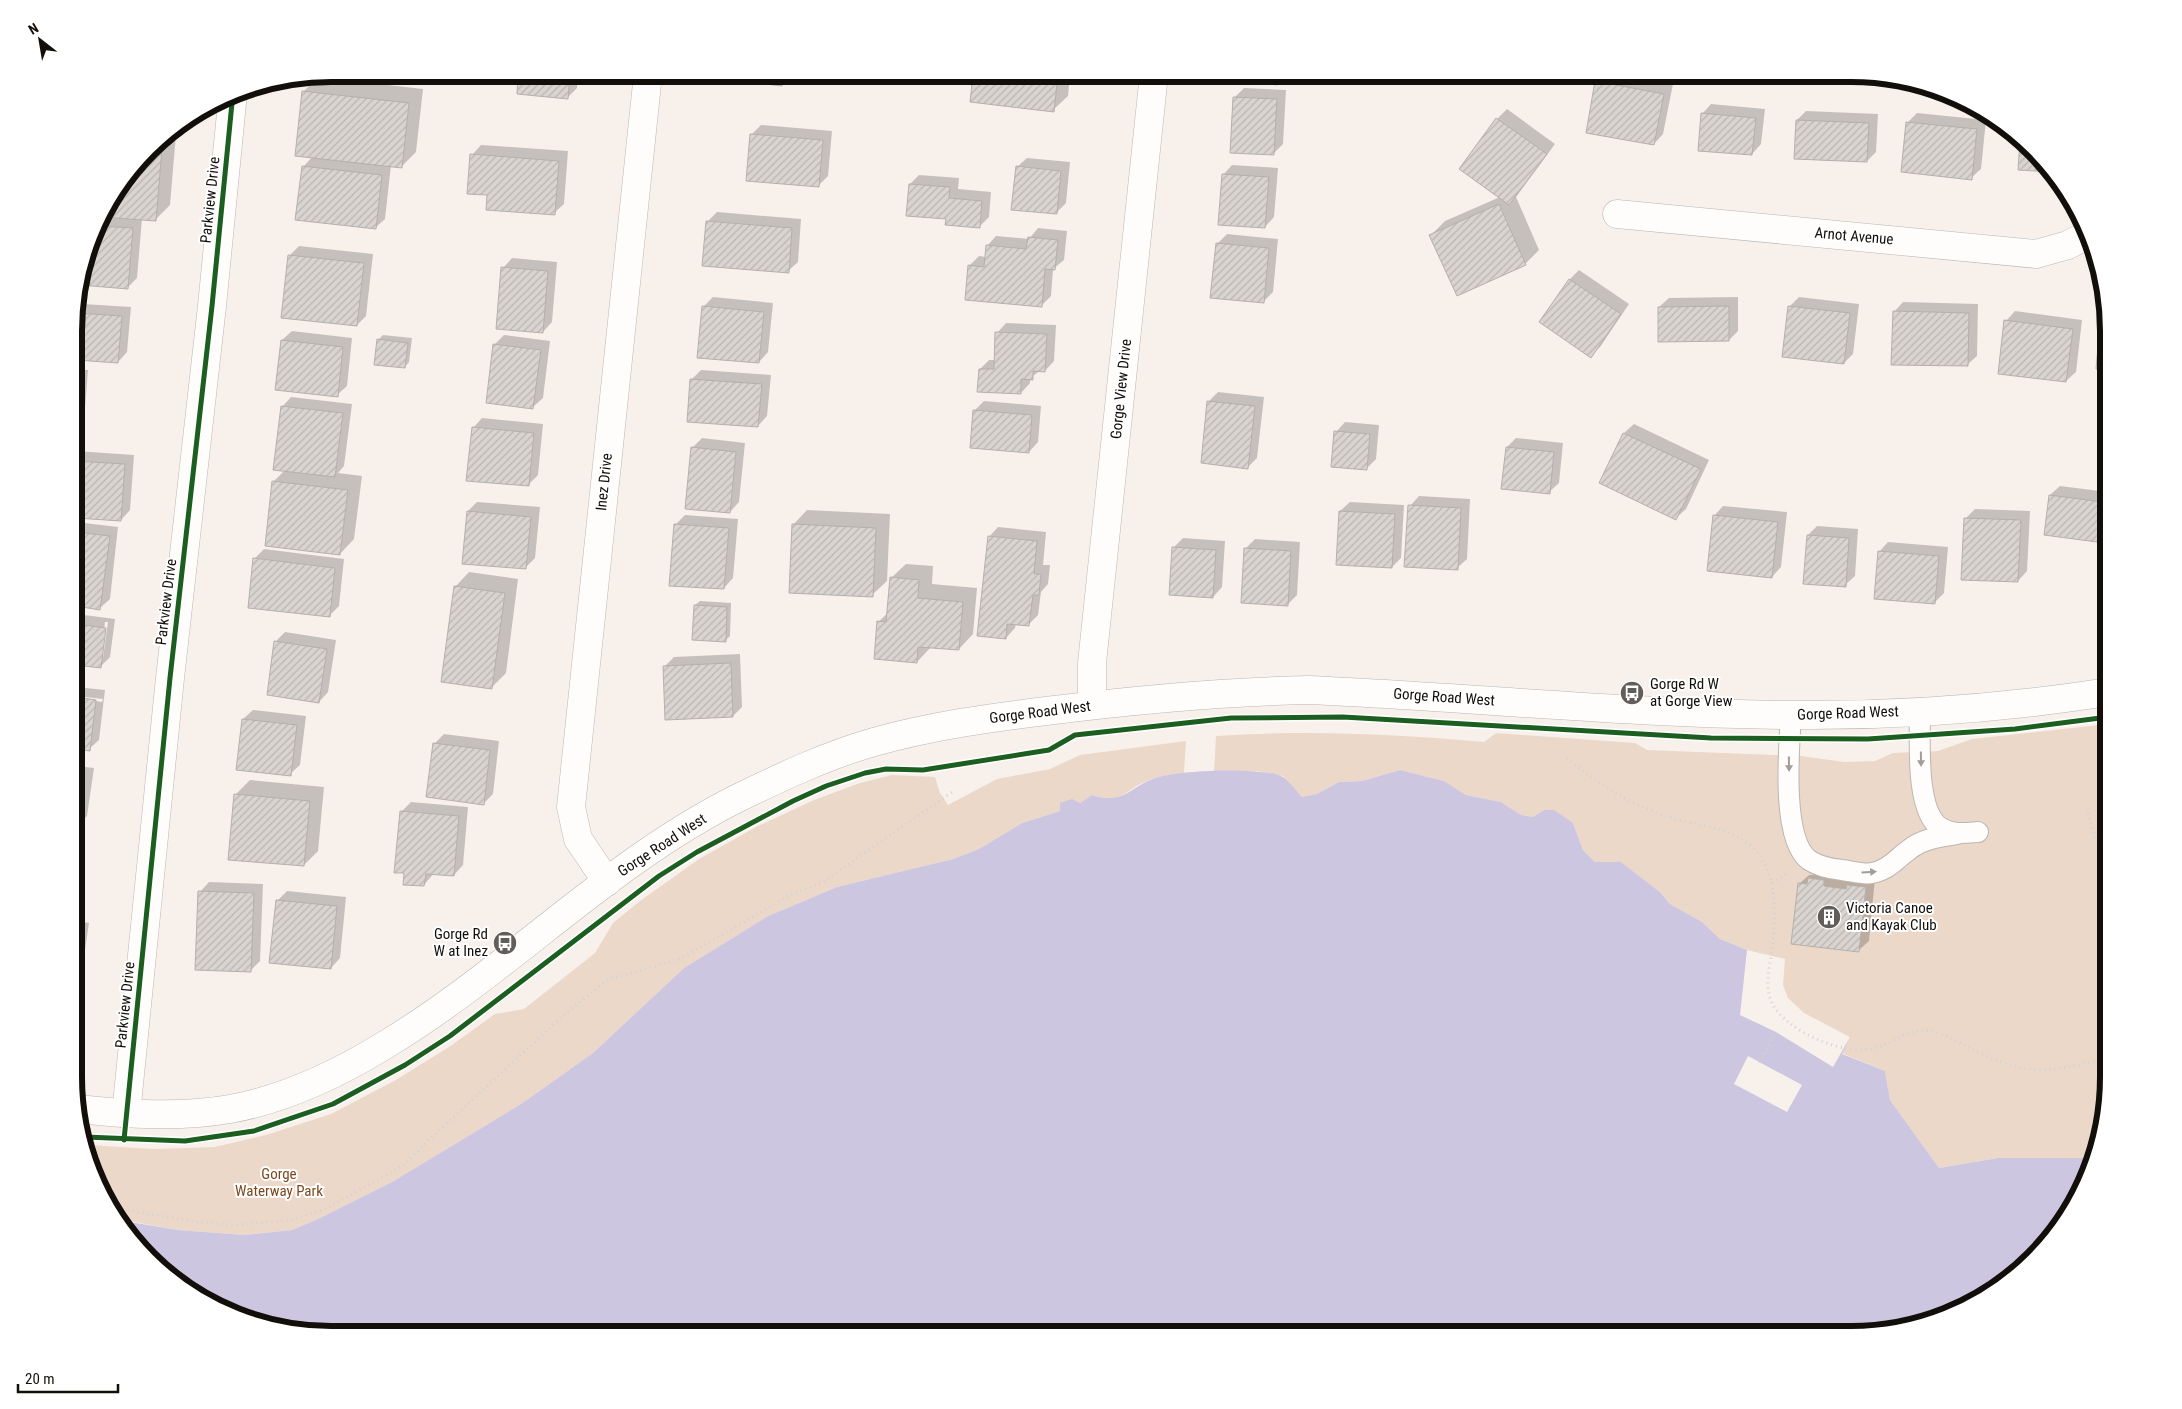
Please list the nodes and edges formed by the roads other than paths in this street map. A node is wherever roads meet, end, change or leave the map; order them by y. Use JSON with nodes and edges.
{"nodes":[{"id":1,"x":647,"y":82,"type":"edge"},
{"id":2,"x":1153,"y":82,"type":"edge"},
{"id":3,"x":232,"y":103,"type":"edge"},
{"id":4,"x":1617,"y":214,"type":"dead end"},
{"id":5,"x":2082,"y":238,"type":"edge"},
{"id":6,"x":2100,"y":693,"type":"edge"},
{"id":7,"x":1092,"y":705,"type":"junction"},
{"id":8,"x":1920,"y":710,"type":"junction"},
{"id":9,"x":1791,"y":715,"type":"junction"},
{"id":10,"x":1978,"y":832,"type":"dead end"},
{"id":11,"x":1957,"y":834,"type":"junction"},
{"id":12,"x":607,"y":882,"type":"junction"},
{"id":13,"x":85,"y":1110,"type":"edge"},
{"id":14,"x":126,"y":1114,"type":"junction"}],
"edges":[{"from":1,"to":12,"type":"street","name":"Inez Drive"},
{"from":2,"to":7,"type":"street","name":"Gorge View Drive"},
{"from":3,"to":14,"type":"street","name":"Parkview Drive"},
{"from":4,"to":5,"type":"street","name":"Arnot Avenue"},
{"from":6,"to":8,"type":"street","name":"Gorge Road West"},
{"from":7,"to":9,"type":"street","name":"Gorge Road West"},
{"from":7,"to":12,"type":"street","name":"Gorge Road West"},
{"from":8,"to":9,"type":"street","name":"Gorge Road West"},
{"from":8,"to":11,"type":"lane","one_way":true},
{"from":9,"to":11,"type":"lane","one_way":true},
{"from":10,"to":11,"type":"lane"},
{"from":12,"to":14,"type":"street","name":"Gorge Road West"},
{"from":13,"to":14,"type":"street","name":"Gorge Road West"}]}
